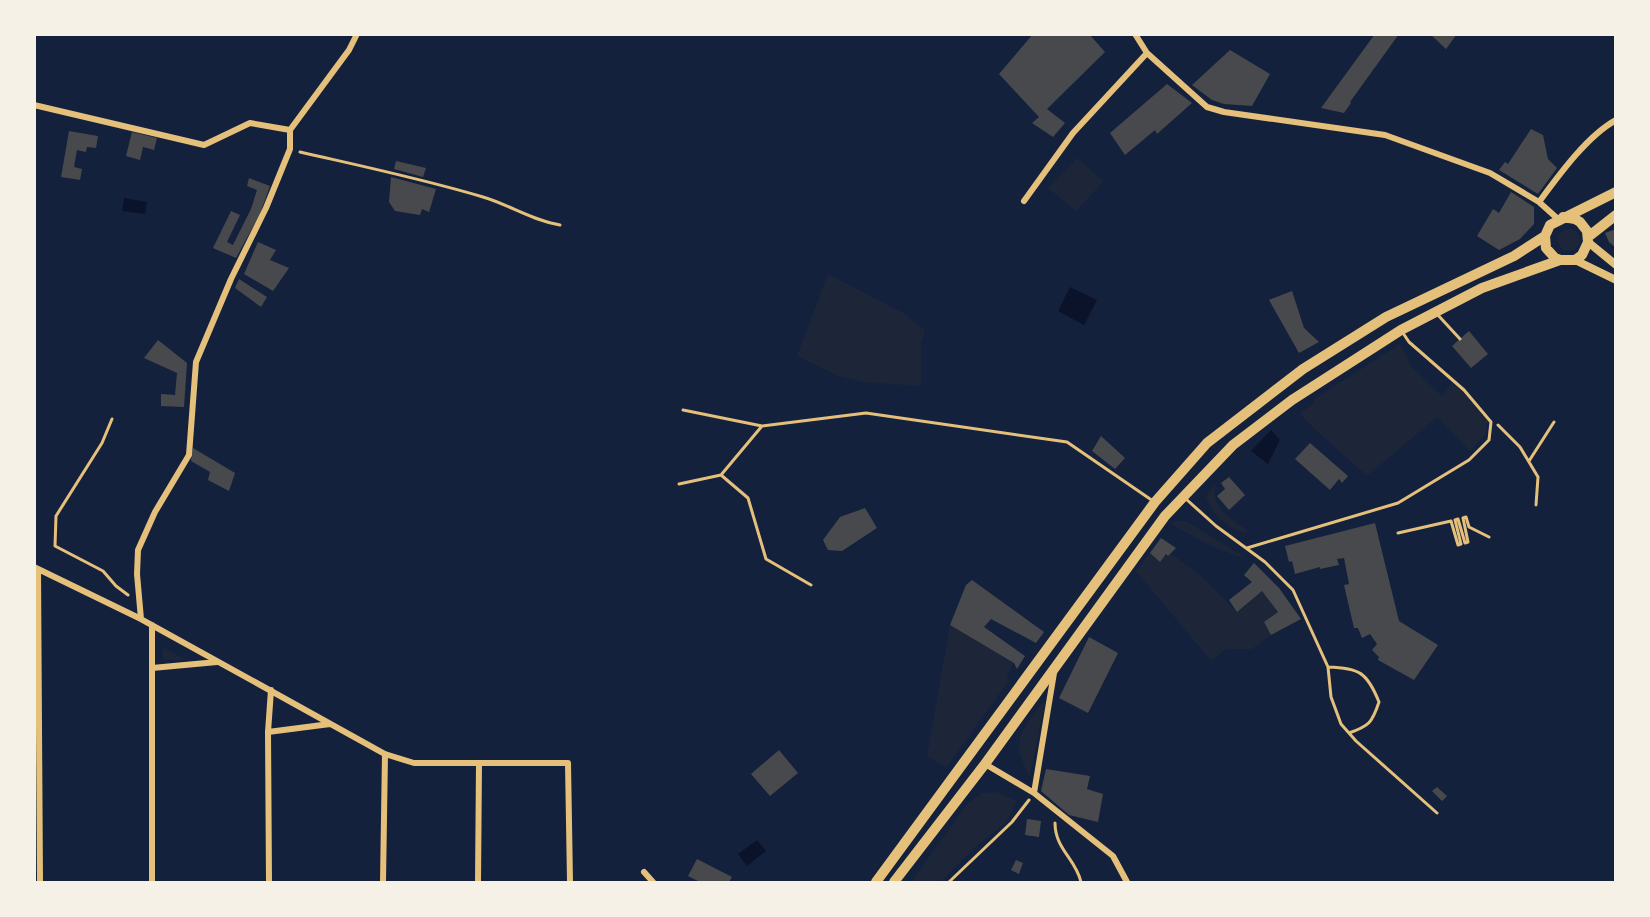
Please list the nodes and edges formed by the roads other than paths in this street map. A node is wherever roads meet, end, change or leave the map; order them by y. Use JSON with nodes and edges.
{"nodes":[{"id":1,"x":357,"y":34,"type":"edge"},
{"id":2,"x":1136,"y":34,"type":"edge"},
{"id":3,"x":1147,"y":53,"type":"junction"},
{"id":4,"x":34,"y":105,"type":"edge"},
{"id":5,"x":1616,"y":120,"type":"edge"},
{"id":6,"x":290,"y":130,"type":"junction"},
{"id":7,"x":1616,"y":192,"type":"edge"},
{"id":8,"x":1024,"y":201,"type":"dead end"},
{"id":9,"x":1539,"y":202,"type":"junction"},
{"id":10,"x":1616,"y":215,"type":"edge"},
{"id":11,"x":1561,"y":218,"type":"junction"},
{"id":12,"x":1545,"y":236,"type":"junction"},
{"id":13,"x":1588,"y":239,"type":"junction"},
{"id":14,"x":1575,"y":260,"type":"junction"},
{"id":15,"x":1560,"y":261,"type":"junction"},
{"id":16,"x":1616,"y":265,"type":"edge"},
{"id":17,"x":1616,"y":280,"type":"edge"},
{"id":18,"x":1435,"y":312,"type":"junction"},
{"id":19,"x":1401,"y":330,"type":"junction"},
{"id":20,"x":1460,"y":339,"type":"dead end"},
{"id":21,"x":683,"y":410,"type":"dead end"},
{"id":22,"x":762,"y":426,"type":"junction"},
{"id":23,"x":721,"y":475,"type":"junction"},
{"id":24,"x":679,"y":484,"type":"dead end"},
{"id":25,"x":1183,"y":496,"type":"junction"},
{"id":26,"x":1155,"y":502,"type":"junction"},
{"id":27,"x":1247,"y":548,"type":"junction"},
{"id":28,"x":36,"y":568,"type":"edge"},
{"id":29,"x":811,"y":585,"type":"dead end"},
{"id":30,"x":141,"y":619,"type":"junction"},
{"id":31,"x":152,"y":625,"type":"junction"},
{"id":32,"x":218,"y":662,"type":"junction"},
{"id":33,"x":1055,"y":666,"type":"junction"},
{"id":34,"x":1328,"y":667,"type":"junction"},
{"id":35,"x":152,"y":668,"type":"junction"},
{"id":36,"x":271,"y":690,"type":"junction"},
{"id":37,"x":331,"y":724,"type":"junction"},
{"id":38,"x":268,"y":732,"type":"junction"},
{"id":39,"x":1349,"y":733,"type":"junction"},
{"id":40,"x":385,"y":754,"type":"junction"},
{"id":41,"x":479,"y":764,"type":"junction"},
{"id":42,"x":985,"y":764,"type":"junction"},
{"id":43,"x":1034,"y":794,"type":"junction"},
{"id":44,"x":1437,"y":813,"type":"dead end"},
{"id":45,"x":37,"y":849,"type":"edge"},
{"id":46,"x":644,"y":872,"type":"dead end"},
{"id":47,"x":40,"y":882,"type":"edge"},
{"id":48,"x":152,"y":882,"type":"edge"},
{"id":49,"x":269,"y":882,"type":"edge"},
{"id":50,"x":383,"y":882,"type":"edge"},
{"id":51,"x":478,"y":882,"type":"edge"},
{"id":52,"x":570,"y":882,"type":"edge"},
{"id":53,"x":653,"y":882,"type":"edge"},
{"id":54,"x":876,"y":882,"type":"edge"},
{"id":55,"x":894,"y":882,"type":"edge"},
{"id":56,"x":1126,"y":882,"type":"edge"}],
"edges":[{"from":1,"to":6,"type":"street"},
{"from":2,"to":3,"type":"street"},
{"from":3,"to":8,"type":"street"},
{"from":3,"to":9,"type":"street"},
{"from":4,"to":6,"type":"street"},
{"from":5,"to":9,"type":"street"},
{"from":6,"to":30,"type":"street"},
{"from":7,"to":11,"type":"highway"},
{"from":9,"to":11,"type":"street"},
{"from":10,"to":13,"type":"highway"},
{"from":11,"to":12,"type":"highway"},
{"from":11,"to":13,"type":"highway"},
{"from":12,"to":15,"type":"highway"},
{"from":12,"to":26,"type":"highway"},
{"from":13,"to":14,"type":"highway"},
{"from":13,"to":16,"type":"main road"},
{"from":14,"to":15,"type":"highway"},
{"from":14,"to":17,"type":"main road"},
{"from":15,"to":18,"type":"highway"},
{"from":18,"to":19,"type":"highway"},
{"from":18,"to":20,"type":"lane"},
{"from":19,"to":25,"type":"highway"},
{"from":19,"to":27,"type":"lane"},
{"from":21,"to":22,"type":"lane"},
{"from":22,"to":23,"type":"lane"},
{"from":22,"to":26,"type":"lane"},
{"from":23,"to":24,"type":"lane"},
{"from":23,"to":29,"type":"lane"},
{"from":25,"to":27,"type":"lane"},
{"from":25,"to":33,"type":"highway"},
{"from":26,"to":54,"type":"highway"},
{"from":27,"to":34,"type":"lane"},
{"from":28,"to":30,"type":"street"},
{"from":28,"to":45,"type":"street"},
{"from":30,"to":31,"type":"street"},
{"from":31,"to":32,"type":"street"},
{"from":31,"to":35,"type":"street"},
{"from":32,"to":35,"type":"street"},
{"from":32,"to":36,"type":"street"},
{"from":33,"to":42,"type":"highway"},
{"from":33,"to":43,"type":"street"},
{"from":34,"to":39,"type":"lane"},
{"from":34,"to":39,"type":"lane"},
{"from":35,"to":48,"type":"street"},
{"from":36,"to":37,"type":"street"},
{"from":36,"to":38,"type":"street"},
{"from":37,"to":38,"type":"street"},
{"from":37,"to":40,"type":"street"},
{"from":38,"to":49,"type":"street"},
{"from":39,"to":44,"type":"lane"},
{"from":40,"to":41,"type":"street"},
{"from":40,"to":50,"type":"street"},
{"from":41,"to":51,"type":"street"},
{"from":41,"to":52,"type":"street"},
{"from":42,"to":43,"type":"street"},
{"from":42,"to":55,"type":"highway"},
{"from":43,"to":56,"type":"street"},
{"from":45,"to":47,"type":"street"},
{"from":46,"to":53,"type":"street"}]}
